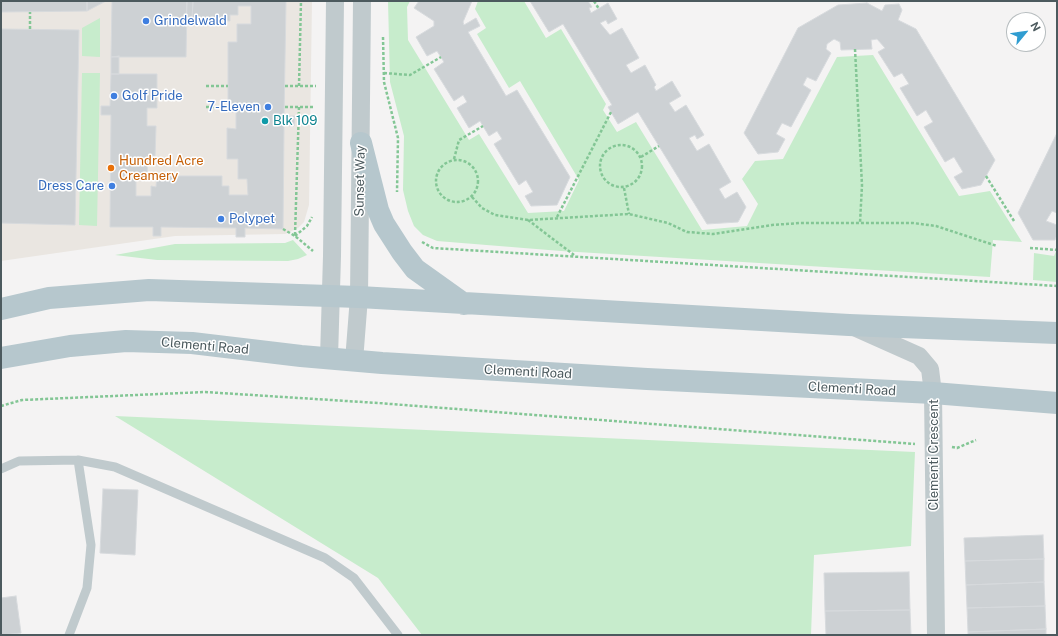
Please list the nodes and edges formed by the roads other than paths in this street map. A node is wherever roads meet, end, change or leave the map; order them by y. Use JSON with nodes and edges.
{"nodes":[{"id":1,"x":335,"y":1,"type":"edge"},
{"id":2,"x":362,"y":1,"type":"edge"},
{"id":3,"x":361,"y":144,"type":"junction"},
{"id":4,"x":330,"y":296,"type":"junction"},
{"id":5,"x":359,"y":297,"type":"junction"},
{"id":6,"x":465,"y":304,"type":"junction"},
{"id":7,"x":1,"y":309,"type":"edge"},
{"id":8,"x":849,"y":325,"type":"junction"},
{"id":9,"x":1057,"y":333,"type":"edge"},
{"id":10,"x":1,"y":358,"type":"edge"},
{"id":11,"x":329,"y":358,"type":"junction"},
{"id":12,"x":354,"y":361,"type":"junction"},
{"id":13,"x":933,"y":393,"type":"junction"},
{"id":14,"x":1057,"y":403,"type":"edge"},
{"id":15,"x":78,"y":460,"type":"junction"},
{"id":16,"x":1,"y":469,"type":"edge"},
{"id":17,"x":69,"y":635,"type":"edge"},
{"id":18,"x":398,"y":635,"type":"edge"},
{"id":19,"x":936,"y":635,"type":"edge"}],
"edges":[{"from":1,"to":4,"type":"street","name":"Sunset Way"},
{"from":2,"to":3,"type":"street","name":"Sunset Way"},
{"from":3,"to":5,"type":"street","name":"Sunset Way"},
{"from":3,"to":6,"type":"main road"},
{"from":4,"to":5,"type":"main road"},
{"from":4,"to":7,"type":"main road"},
{"from":4,"to":11,"type":"street","name":"Sunset Way"},
{"from":5,"to":6,"type":"main road"},
{"from":5,"to":12,"type":"street","name":"Sunset Way"},
{"from":6,"to":8,"type":"main road"},
{"from":8,"to":9,"type":"main road"},
{"from":8,"to":13,"type":"street","name":"Clementi Crescent"},
{"from":10,"to":11,"type":"main road","name":"Clementi Road"},
{"from":11,"to":12,"type":"main road","name":"Clementi Road"},
{"from":12,"to":13,"type":"main road","name":"Clementi Road"},
{"from":13,"to":14,"type":"main road","name":"Clementi Road"},
{"from":13,"to":19,"type":"street","name":"Clementi Crescent"},
{"from":15,"to":16,"type":"lane"},
{"from":15,"to":17,"type":"lane"},
{"from":15,"to":18,"type":"lane"}]}
